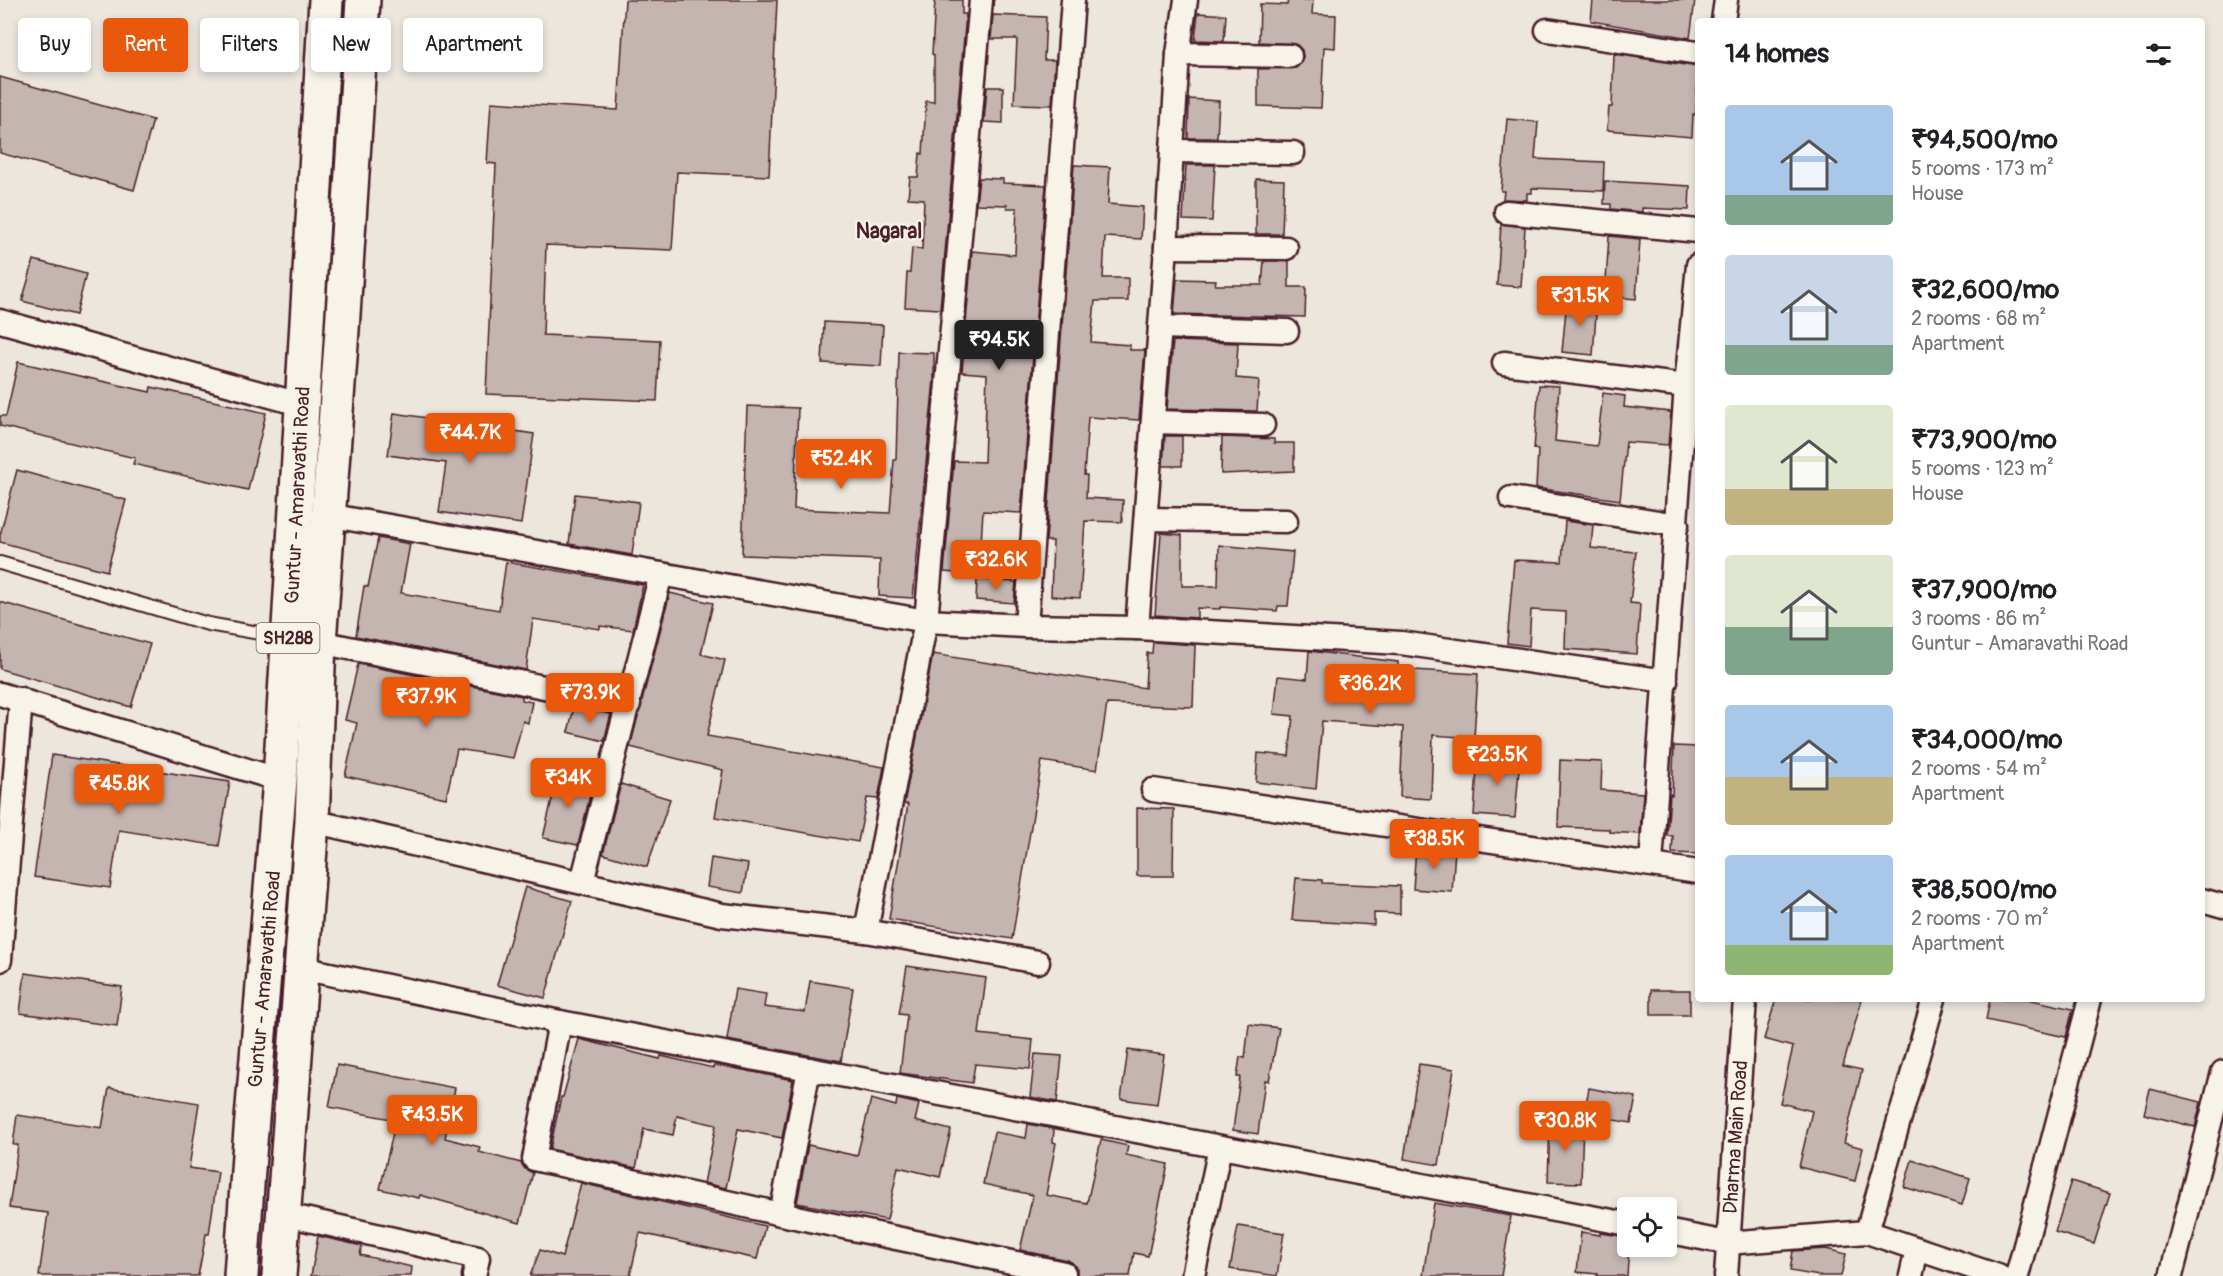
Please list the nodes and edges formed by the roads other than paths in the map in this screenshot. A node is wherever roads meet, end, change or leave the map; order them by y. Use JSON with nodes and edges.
{"nodes":[{"id":1,"x":326,"y":0,"type":"edge"},
{"id":2,"x":363,"y":0,"type":"edge"},
{"id":3,"x":981,"y":0,"type":"edge"},
{"id":4,"x":1073,"y":0,"type":"edge"},
{"id":5,"x":1186,"y":0,"type":"edge"},
{"id":6,"x":1726,"y":0,"type":"edge"},
{"id":7,"x":1724,"y":18,"type":"edge"},
{"id":8,"x":1547,"y":30,"type":"dead end"},
{"id":9,"x":1695,"y":53,"type":"edge"},
{"id":10,"x":1178,"y":54,"type":"junction"},
{"id":11,"x":1290,"y":56,"type":"dead end"},
{"id":12,"x":1172,"y":151,"type":"junction"},
{"id":13,"x":1293,"y":153,"type":"dead end"},
{"id":14,"x":1506,"y":212,"type":"dead end"},
{"id":15,"x":1695,"y":231,"type":"edge"},
{"id":16,"x":1166,"y":247,"type":"junction"},
{"id":17,"x":1286,"y":248,"type":"dead end"},
{"id":18,"x":1695,"y":295,"type":"edge"},
{"id":19,"x":0,"y":321,"type":"edge"},
{"id":20,"x":307,"y":326,"type":"junction"},
{"id":21,"x":1160,"y":327,"type":"junction"},
{"id":22,"x":342,"y":330,"type":"junction"},
{"id":23,"x":1287,"y":331,"type":"dead end"},
{"id":24,"x":1504,"y":363,"type":"dead end"},
{"id":25,"x":1686,"y":386,"type":"junction"},
{"id":26,"x":303,"y":405,"type":"junction"},
{"id":27,"x":1153,"y":422,"type":"junction"},
{"id":28,"x":1263,"y":425,"type":"dead end"},
{"id":29,"x":1511,"y":498,"type":"dead end"},
{"id":30,"x":327,"y":514,"type":"junction"},
{"id":31,"x":1146,"y":519,"type":"junction"},
{"id":32,"x":1286,"y":521,"type":"dead end"},
{"id":33,"x":1677,"y":525,"type":"junction"},
{"id":34,"x":0,"y":563,"type":"edge"},
{"id":35,"x":661,"y":574,"type":"junction"},
{"id":36,"x":926,"y":621,"type":"junction"},
{"id":37,"x":1026,"y":626,"type":"junction"},
{"id":38,"x":1137,"y":628,"type":"junction"},
{"id":39,"x":303,"y":640,"type":"junction"},
{"id":40,"x":1666,"y":681,"type":"junction"},
{"id":41,"x":11,"y":697,"type":"edge"},
{"id":42,"x":629,"y":704,"type":"junction"},
{"id":43,"x":280,"y":780,"type":"junction"},
{"id":44,"x":1153,"y":790,"type":"dead end"},
{"id":45,"x":312,"y":821,"type":"junction"},
{"id":46,"x":1651,"y":863,"type":"junction"},
{"id":47,"x":1695,"y":871,"type":"edge"},
{"id":48,"x":582,"y":882,"type":"junction"},
{"id":49,"x":2205,"y":901,"type":"edge"},
{"id":50,"x":2223,"y":906,"type":"edge"},
{"id":51,"x":866,"y":931,"type":"junction"},
{"id":52,"x":0,"y":960,"type":"edge"},
{"id":53,"x":1038,"y":962,"type":"dead end"},
{"id":54,"x":301,"y":968,"type":"junction"},
{"id":55,"x":1745,"y":1002,"type":"edge"},
{"id":56,"x":1933,"y":1002,"type":"edge"},
{"id":57,"x":2089,"y":1002,"type":"edge"},
{"id":58,"x":560,"y":1022,"type":"junction"},
{"id":59,"x":809,"y":1069,"type":"junction"},
{"id":60,"x":2223,"y":1072,"type":"edge"},
{"id":61,"x":1220,"y":1147,"type":"junction"},
{"id":62,"x":282,"y":1214,"type":"junction"},
{"id":63,"x":781,"y":1214,"type":"junction"},
{"id":64,"x":1617,"y":1222,"type":"edge"},
{"id":65,"x":1867,"y":1232,"type":"junction"},
{"id":66,"x":1677,"y":1233,"type":"edge"},
{"id":67,"x":1727,"y":1243,"type":"junction"},
{"id":68,"x":1917,"y":1249,"type":"junction"},
{"id":69,"x":1064,"y":1273,"type":"dead end"},
{"id":70,"x":241,"y":1276,"type":"edge"},
{"id":71,"x":279,"y":1276,"type":"edge"},
{"id":72,"x":474,"y":1276,"type":"edge"},
{"id":73,"x":1193,"y":1276,"type":"edge"},
{"id":74,"x":1726,"y":1276,"type":"edge"},
{"id":75,"x":1911,"y":1276,"type":"edge"},
{"id":76,"x":1998,"y":1276,"type":"edge"},
{"id":77,"x":2017,"y":1276,"type":"edge"},
{"id":78,"x":2170,"y":1276,"type":"edge"}],
"edges":[{"from":1,"to":20,"type":"main road","name":"Guntur - Amaravathi Road","number":"SH288"},
{"from":2,"to":22,"type":"main road","name":"Guntur - Amaravathi Road","number":"SH288"},
{"from":3,"to":36,"type":"street"},
{"from":4,"to":37,"type":"street"},
{"from":5,"to":10,"type":"street"},
{"from":6,"to":7,"type":"street"},
{"from":8,"to":9,"type":"street"},
{"from":10,"to":11,"type":"street"},
{"from":10,"to":12,"type":"street"},
{"from":12,"to":13,"type":"street"},
{"from":12,"to":16,"type":"street"},
{"from":14,"to":15,"type":"street"},
{"from":16,"to":17,"type":"street"},
{"from":16,"to":21,"type":"street"},
{"from":18,"to":25,"type":"street"},
{"from":19,"to":26,"type":"street"},
{"from":20,"to":22,"type":"main road"},
{"from":20,"to":26,"type":"main road","name":"Guntur - Amaravathi Road","number":"SH288"},
{"from":21,"to":23,"type":"street"},
{"from":21,"to":27,"type":"street"},
{"from":22,"to":30,"type":"main road","name":"Guntur - Amaravathi Road","number":"SH288"},
{"from":24,"to":25,"type":"street"},
{"from":25,"to":33,"type":"street"},
{"from":26,"to":39,"type":"main road","name":"Guntur - Amaravathi Road","number":"SH288"},
{"from":27,"to":28,"type":"street"},
{"from":27,"to":31,"type":"street"},
{"from":29,"to":33,"type":"street"},
{"from":30,"to":35,"type":"street"},
{"from":30,"to":39,"type":"main road","name":"Guntur - Amaravathi Road","number":"SH288"},
{"from":31,"to":32,"type":"street"},
{"from":31,"to":38,"type":"street"},
{"from":33,"to":40,"type":"street"},
{"from":34,"to":39,"type":"lane"},
{"from":35,"to":36,"type":"street"},
{"from":35,"to":42,"type":"street"},
{"from":36,"to":37,"type":"street"},
{"from":36,"to":51,"type":"street"},
{"from":37,"to":38,"type":"street"},
{"from":38,"to":40,"type":"street"},
{"from":39,"to":42,"type":"street"},
{"from":39,"to":43,"type":"main road","name":"Guntur - Amaravathi Road","number":"SH288"},
{"from":39,"to":45,"type":"main road","name":"Guntur - Amaravathi Road","number":"SH288"},
{"from":40,"to":46,"type":"street"},
{"from":41,"to":43,"type":"street"},
{"from":41,"to":52,"type":"street"},
{"from":42,"to":48,"type":"street"},
{"from":43,"to":70,"type":"main road","name":"Guntur - Amaravathi Road","number":"SH288"},
{"from":44,"to":46,"type":"street"},
{"from":45,"to":48,"type":"street"},
{"from":45,"to":54,"type":"main road","name":"Guntur - Amaravathi Road","number":"SH288"},
{"from":46,"to":47,"type":"street"},
{"from":48,"to":51,"type":"street"},
{"from":49,"to":50,"type":"street"},
{"from":51,"to":53,"type":"street"},
{"from":54,"to":58,"type":"street"},
{"from":54,"to":62,"type":"main road","name":"Guntur - Amaravathi Road","number":"SH288"},
{"from":55,"to":67,"type":"street","name":"Dharma Main Road"},
{"from":56,"to":65,"type":"street"},
{"from":57,"to":77,"type":"street"},
{"from":58,"to":59,"type":"street"},
{"from":58,"to":63,"type":"street"},
{"from":59,"to":61,"type":"street"},
{"from":59,"to":63,"type":"street"},
{"from":60,"to":78,"type":"street"},
{"from":61,"to":64,"type":"street"},
{"from":61,"to":73,"type":"street"},
{"from":62,"to":71,"type":"main road","name":"Guntur - Amaravathi Road","number":"SH288"},
{"from":62,"to":72,"type":"street"},
{"from":63,"to":69,"type":"street"},
{"from":65,"to":67,"type":"street"},
{"from":65,"to":68,"type":"street"},
{"from":66,"to":67,"type":"street"},
{"from":67,"to":74,"type":"street","name":"Dharma Main Road"},
{"from":68,"to":75,"type":"street"},
{"from":68,"to":76,"type":"street"}]}
